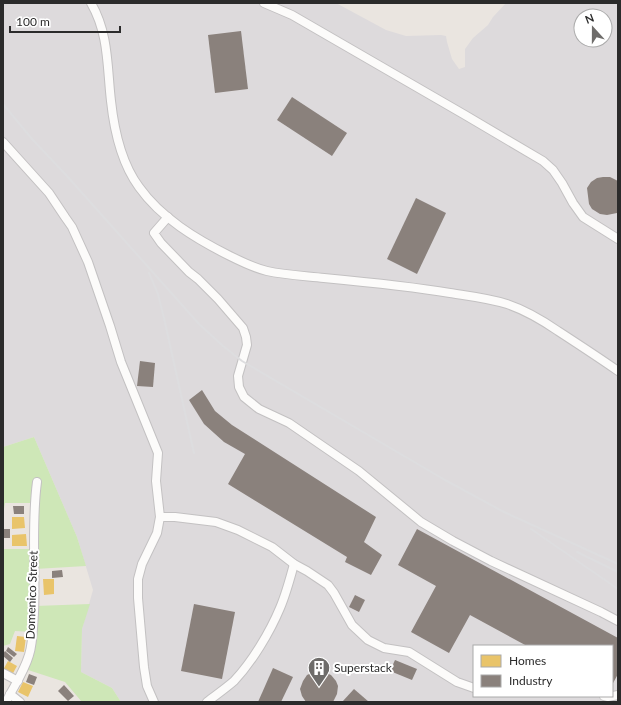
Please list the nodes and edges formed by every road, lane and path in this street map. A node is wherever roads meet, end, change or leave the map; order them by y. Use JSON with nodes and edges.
{"nodes":[{"id":1,"x":91,"y":3,"type":"edge"},
{"id":2,"x":264,"y":3,"type":"edge"},
{"id":3,"x":3,"y":142,"type":"edge"},
{"id":4,"x":168,"y":217,"type":"junction"},
{"id":5,"x":618,"y":239,"type":"edge"},
{"id":6,"x":618,"y":371,"type":"edge"},
{"id":7,"x":37,"y":482,"type":"dead end"},
{"id":8,"x":160,"y":517,"type":"junction"},
{"id":9,"x":294,"y":564,"type":"junction"},
{"id":10,"x":618,"y":622,"type":"edge"},
{"id":11,"x":3,"y":673,"type":"edge"},
{"id":12,"x":18,"y":682,"type":"junction"},
{"id":13,"x":473,"y":688,"type":"edge"},
{"id":14,"x":8,"y":698,"type":"edge"},
{"id":15,"x":20,"y":702,"type":"edge"},
{"id":16,"x":154,"y":702,"type":"edge"},
{"id":17,"x":207,"y":702,"type":"edge"}],
"edges":[{"from":1,"to":4,"type":"street"},
{"from":2,"to":5,"type":"street"},
{"from":3,"to":8,"type":"street"},
{"from":4,"to":6,"type":"street"},
{"from":4,"to":10,"type":"street"},
{"from":7,"to":12,"type":"street","name":"Domenico Street"},
{"from":8,"to":9,"type":"street"},
{"from":8,"to":16,"type":"street"},
{"from":9,"to":13,"type":"street"},
{"from":9,"to":17,"type":"street"},
{"from":11,"to":12,"type":"street"},
{"from":12,"to":14,"type":"street","name":"Domenico Street"},
{"from":14,"to":15,"type":"street"}]}
